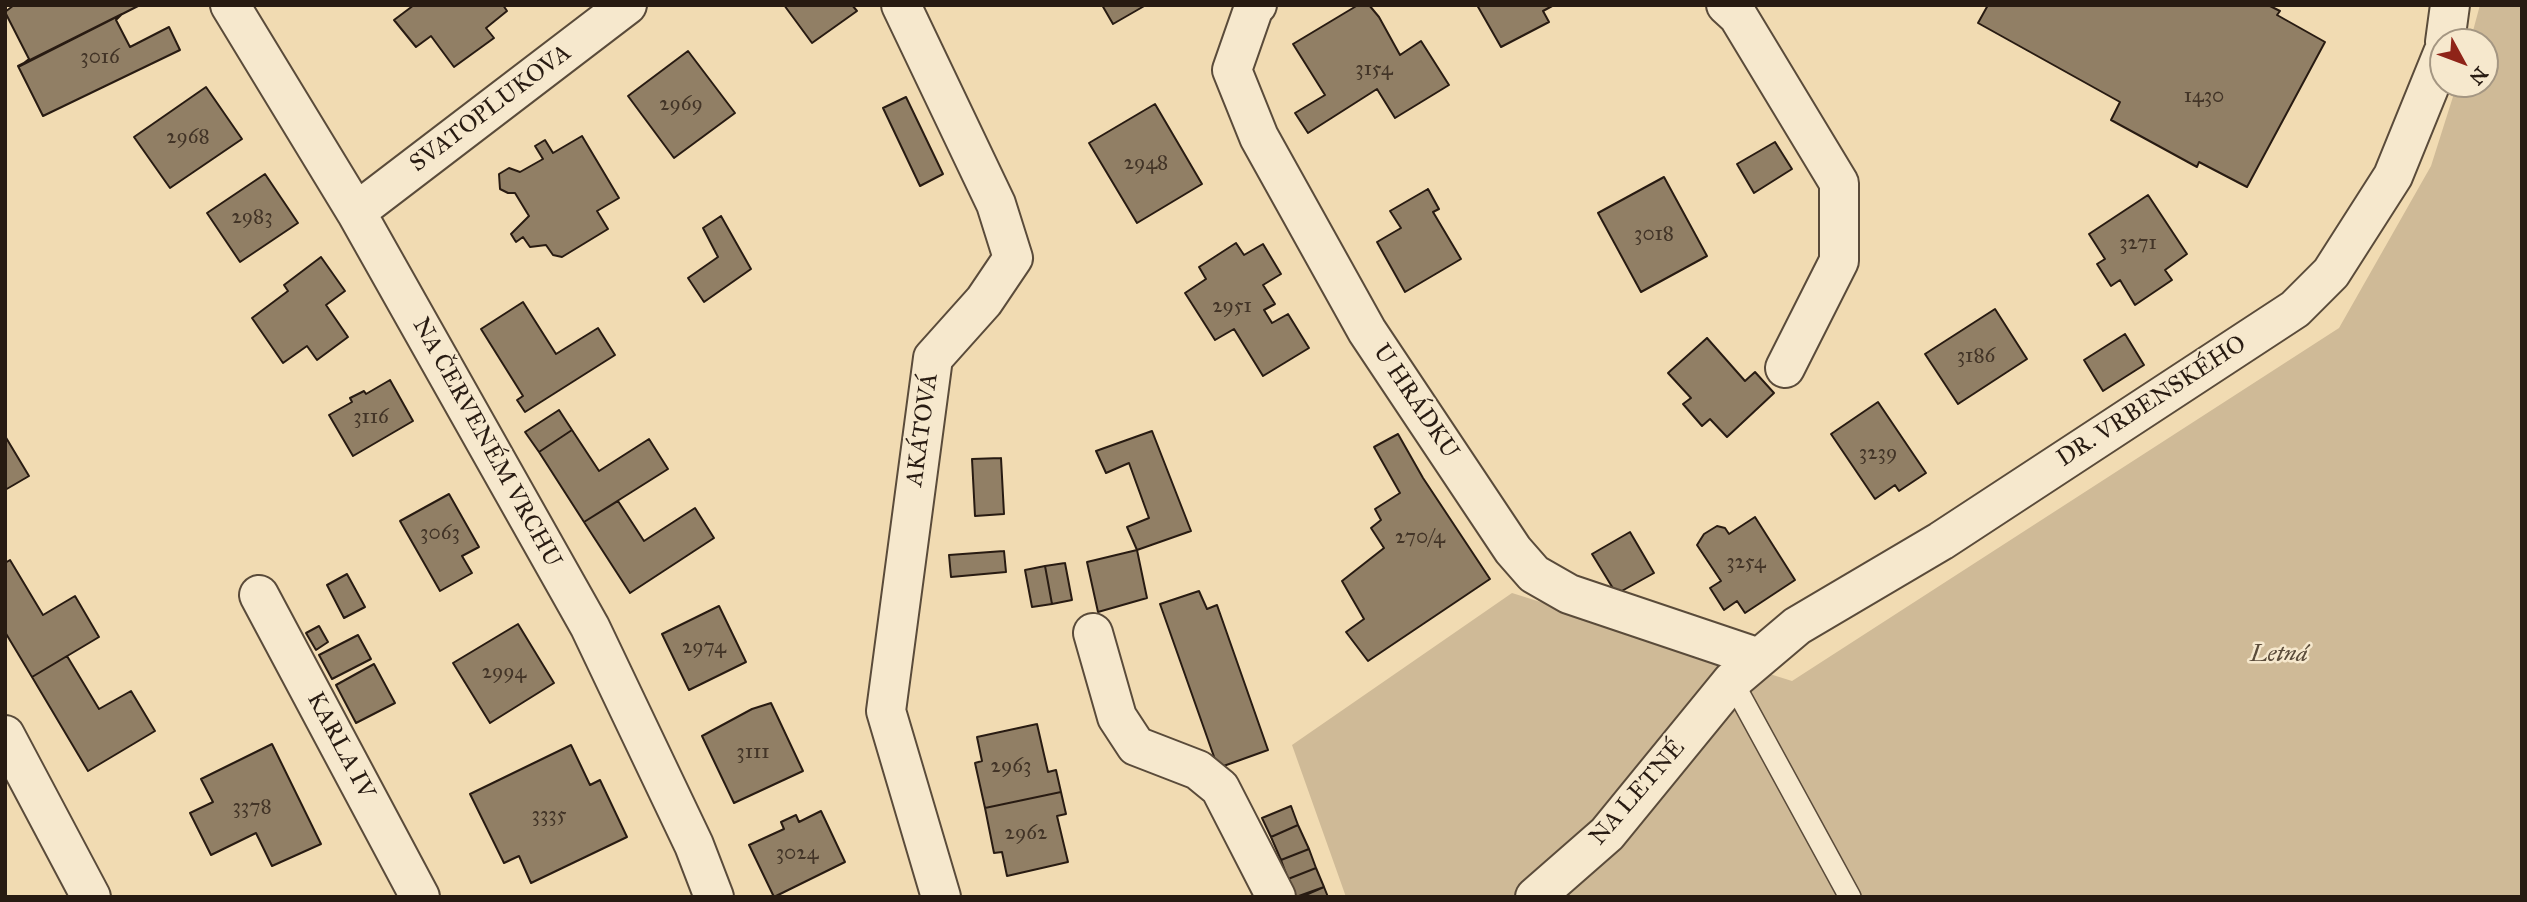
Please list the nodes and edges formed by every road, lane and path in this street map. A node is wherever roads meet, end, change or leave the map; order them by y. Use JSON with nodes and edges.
{"nodes":[{"id":1,"x":230,"y":5,"type":"edge"},
{"id":2,"x":627,"y":5,"type":"edge"},
{"id":3,"x":901,"y":5,"type":"edge"},
{"id":4,"x":1257,"y":5,"type":"edge"},
{"id":5,"x":1726,"y":5,"type":"edge"},
{"id":6,"x":2449,"y":5,"type":"edge"},
{"id":7,"x":2447,"y":28,"type":"edge"},
{"id":8,"x":2429,"y":87,"type":"edge"},
{"id":9,"x":356,"y":212,"type":"junction"},
{"id":10,"x":1784,"y":368,"type":"dead end"},
{"id":11,"x":259,"y":595,"type":"dead end"},
{"id":12,"x":1093,"y":633,"type":"dead end"},
{"id":13,"x":1745,"y":669,"type":"junction"},
{"id":14,"x":5,"y":734,"type":"edge"},
{"id":15,"x":91,"y":897,"type":"edge"},
{"id":16,"x":420,"y":897,"type":"edge"},
{"id":17,"x":714,"y":897,"type":"edge"},
{"id":18,"x":942,"y":897,"type":"edge"},
{"id":19,"x":1276,"y":897,"type":"edge"},
{"id":20,"x":1535,"y":897,"type":"edge"},
{"id":21,"x":1850,"y":897,"type":"edge"}],
"edges":[{"from":1,"to":9,"type":"street","name":"NA ČERVENÉM VRCHU"},
{"from":2,"to":9,"type":"street","name":"SVATOPLUKOVA"},
{"from":3,"to":18,"type":"street","name":"AKÁTOVÁ"},
{"from":4,"to":13,"type":"street","name":"U HRÁDKU"},
{"from":5,"to":10,"type":"street"},
{"from":6,"to":7,"type":"street"},
{"from":8,"to":13,"type":"street","name":"DR. VRBENSKÉHO"},
{"from":9,"to":17,"type":"street","name":"NA ČERVENÉM VRCHU"},
{"from":11,"to":16,"type":"street","name":"KARLA IV"},
{"from":12,"to":19,"type":"street"},
{"from":13,"to":20,"type":"street","name":"NA LETNÉ"},
{"from":13,"to":21,"type":"lane"},
{"from":14,"to":15,"type":"street"}]}
